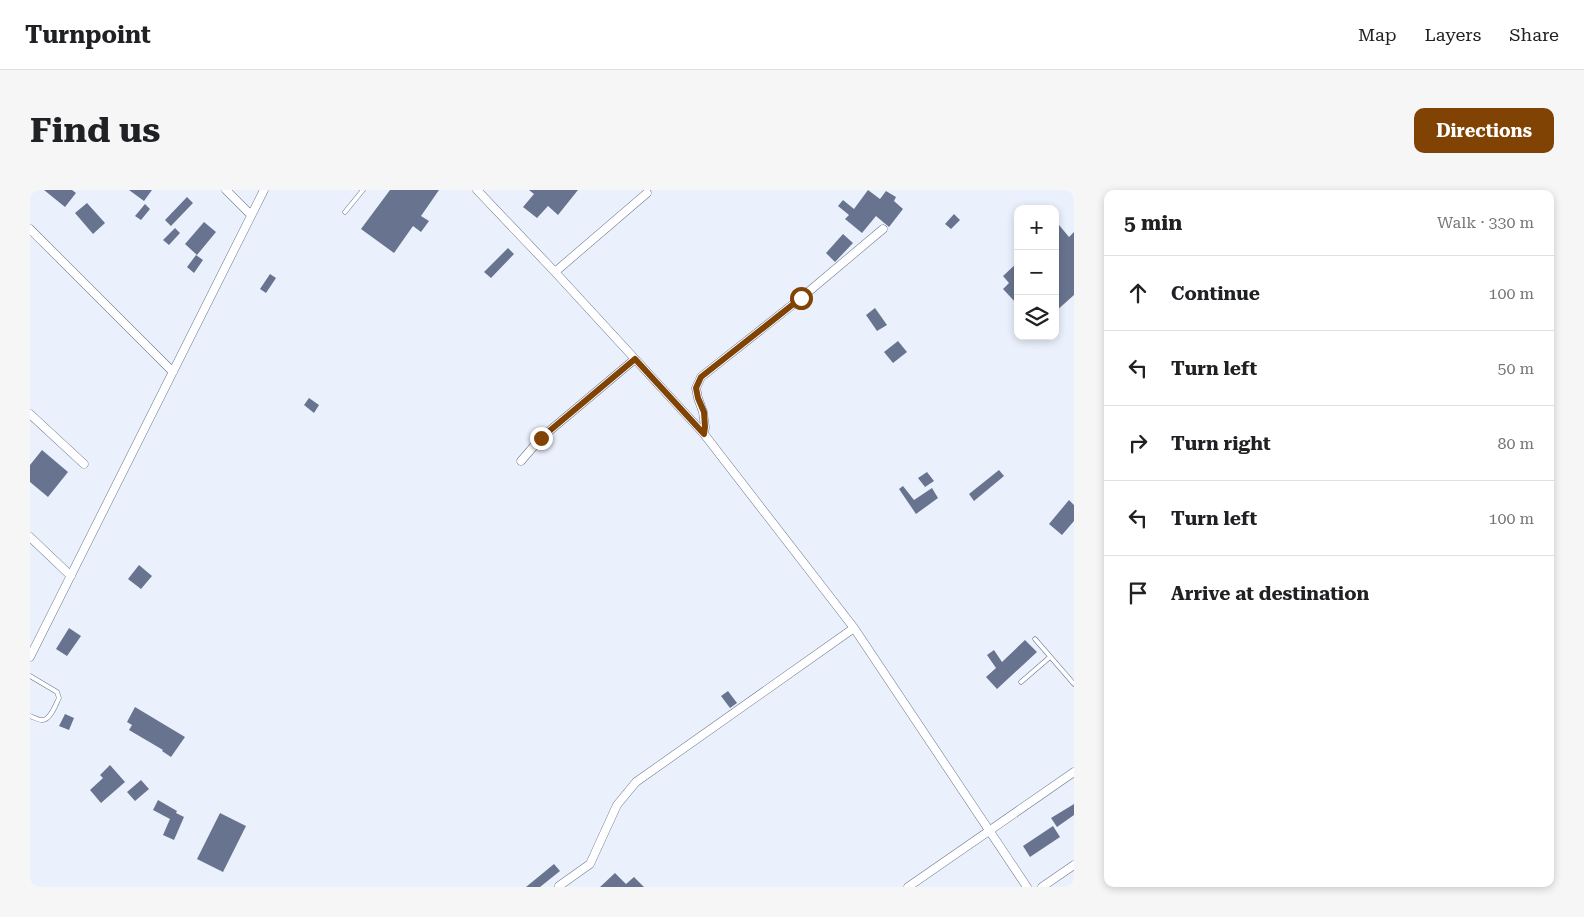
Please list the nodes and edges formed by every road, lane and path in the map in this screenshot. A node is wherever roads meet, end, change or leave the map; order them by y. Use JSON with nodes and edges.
{"nodes":[{"id":1,"x":226,"y":190,"type":"edge"},
{"id":2,"x":264,"y":190,"type":"edge"},
{"id":3,"x":363,"y":190,"type":"edge"},
{"id":4,"x":477,"y":190,"type":"edge"},
{"id":5,"x":647,"y":193,"type":"dead end"},
{"id":6,"x":345,"y":212,"type":"dead end"},
{"id":7,"x":251,"y":216,"type":"junction"},
{"id":8,"x":883,"y":229,"type":"dead end"},
{"id":9,"x":31,"y":232,"type":"edge"},
{"id":10,"x":555,"y":272,"type":"junction"},
{"id":11,"x":635,"y":359,"type":"junction"},
{"id":12,"x":173,"y":372,"type":"junction"},
{"id":13,"x":30,"y":414,"type":"edge"},
{"id":14,"x":704,"y":434,"type":"junction"},
{"id":15,"x":521,"y":461,"type":"dead end"},
{"id":16,"x":84,"y":464,"type":"dead end"},
{"id":17,"x":30,"y":537,"type":"edge"},
{"id":18,"x":71,"y":576,"type":"junction"},
{"id":19,"x":854,"y":628,"type":"junction"},
{"id":20,"x":1035,"y":639,"type":"dead end"},
{"id":21,"x":30,"y":656,"type":"edge"},
{"id":22,"x":1050,"y":656,"type":"junction"},
{"id":23,"x":30,"y":676,"type":"edge"},
{"id":24,"x":1021,"y":682,"type":"dead end"},
{"id":25,"x":1074,"y":684,"type":"edge"},
{"id":26,"x":30,"y":716,"type":"edge"},
{"id":27,"x":1074,"y":772,"type":"edge"},
{"id":28,"x":989,"y":832,"type":"junction"},
{"id":29,"x":1074,"y":865,"type":"edge"},
{"id":30,"x":559,"y":886,"type":"edge"},
{"id":31,"x":908,"y":887,"type":"edge"},
{"id":32,"x":1026,"y":887,"type":"edge"},
{"id":33,"x":1042,"y":887,"type":"edge"}],
"edges":[{"from":1,"to":7,"type":"street"},
{"from":2,"to":7,"type":"street"},
{"from":3,"to":6,"type":"lane"},
{"from":4,"to":10,"type":"street"},
{"from":5,"to":10,"type":"street"},
{"from":7,"to":12,"type":"street"},
{"from":8,"to":14,"type":"street"},
{"from":9,"to":12,"type":"street"},
{"from":10,"to":11,"type":"street"},
{"from":11,"to":14,"type":"street"},
{"from":11,"to":15,"type":"street"},
{"from":12,"to":18,"type":"street"},
{"from":13,"to":16,"type":"street"},
{"from":14,"to":19,"type":"street"},
{"from":17,"to":18,"type":"street"},
{"from":18,"to":21,"type":"street"},
{"from":19,"to":28,"type":"street"},
{"from":19,"to":30,"type":"street"},
{"from":20,"to":22,"type":"lane"},
{"from":22,"to":24,"type":"lane"},
{"from":22,"to":25,"type":"lane"},
{"from":23,"to":26,"type":"lane"},
{"from":27,"to":28,"type":"street"},
{"from":28,"to":31,"type":"street"},
{"from":28,"to":32,"type":"street"},
{"from":29,"to":33,"type":"street"}]}
